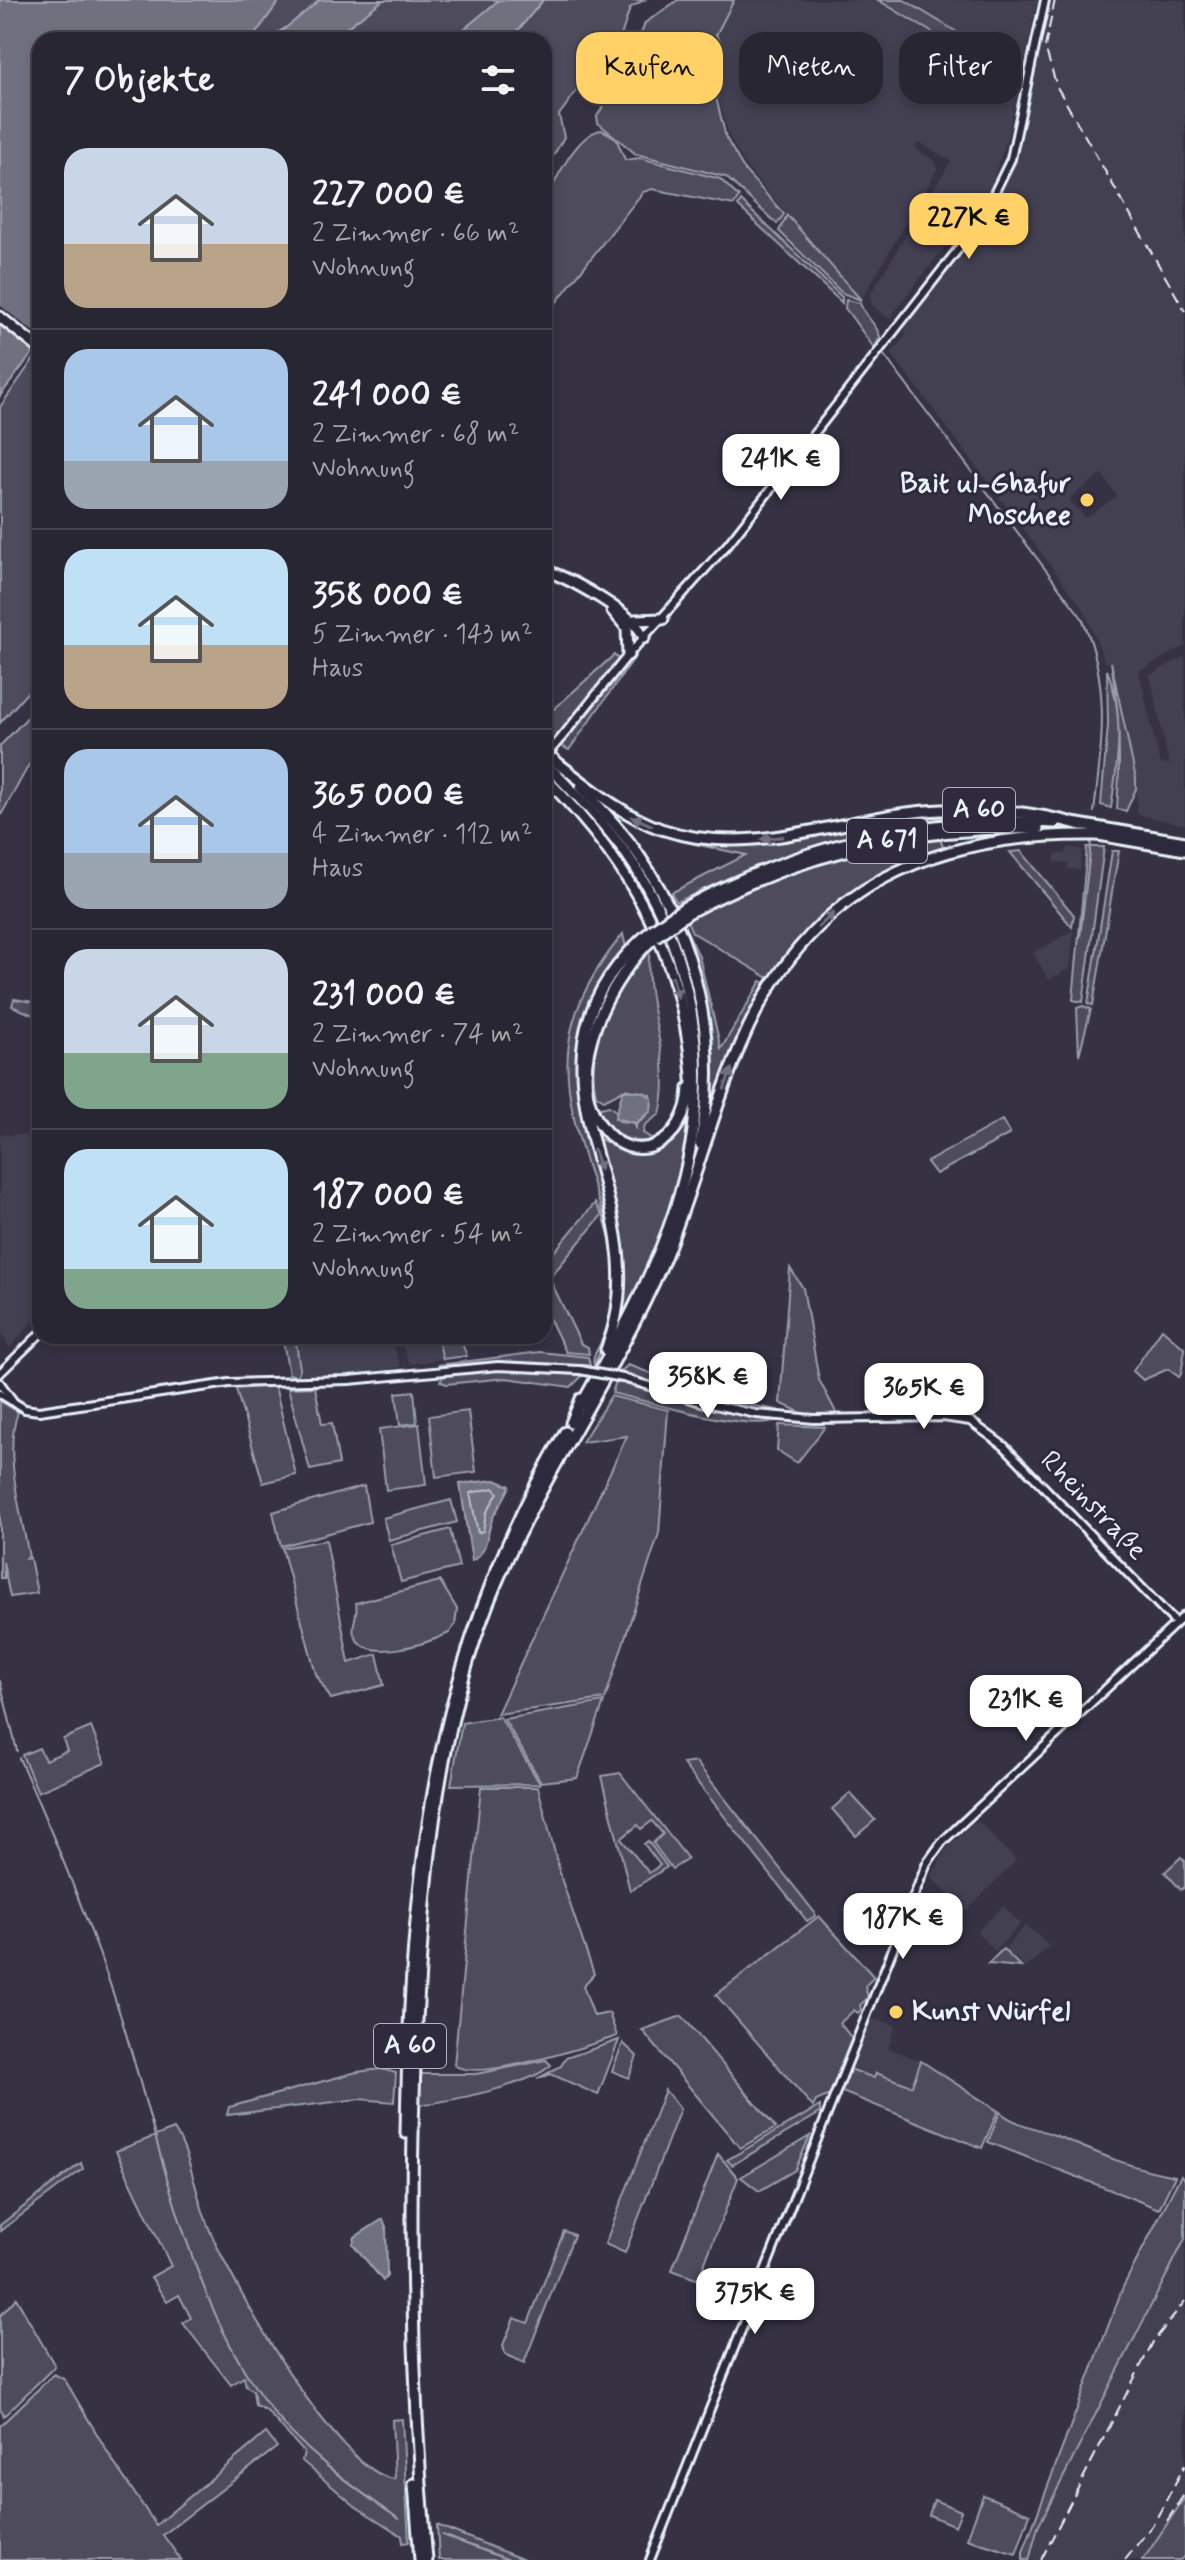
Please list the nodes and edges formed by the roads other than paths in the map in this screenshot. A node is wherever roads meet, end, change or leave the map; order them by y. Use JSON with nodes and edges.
{"nodes":[{"id":1,"x":1045,"y":0,"type":"edge"},
{"id":2,"x":0,"y":311,"type":"edge"},
{"id":3,"x":0,"y":317,"type":"edge"},
{"id":4,"x":32,"y":337,"type":"edge"},
{"id":5,"x":32,"y":343,"type":"edge"},
{"id":6,"x":552,"y":573,"type":"edge"},
{"id":7,"x":663,"y":619,"type":"junction"},
{"id":8,"x":630,"y":624,"type":"junction"},
{"id":9,"x":644,"y":638,"type":"junction"},
{"id":10,"x":628,"y":655,"type":"junction"},
{"id":11,"x":552,"y":750,"type":"edge"},
{"id":12,"x":552,"y":757,"type":"edge"},
{"id":13,"x":559,"y":764,"type":"junction"},
{"id":14,"x":552,"y":769,"type":"edge"},
{"id":15,"x":552,"y":786,"type":"edge"},
{"id":16,"x":1081,"y":825,"type":"junction"},
{"id":17,"x":1099,"y":835,"type":"junction"},
{"id":18,"x":1185,"y":842,"type":"edge"},
{"id":19,"x":1185,"y":850,"type":"edge"},
{"id":20,"x":686,"y":910,"type":"junction"},
{"id":21,"x":654,"y":934,"type":"junction"},
{"id":22,"x":684,"y":1029,"type":"junction"},
{"id":23,"x":690,"y":1176,"type":"junction"},
{"id":24,"x":32,"y":1342,"type":"edge"},
{"id":25,"x":0,"y":1373,"type":"edge"},
{"id":26,"x":0,"y":1383,"type":"edge"},
{"id":27,"x":0,"y":1394,"type":"edge"},
{"id":28,"x":15,"y":1404,"type":"junction"},
{"id":29,"x":571,"y":1423,"type":"junction"},
{"id":30,"x":1185,"y":1615,"type":"edge"},
{"id":31,"x":1176,"y":1623,"type":"junction"},
{"id":32,"x":420,"y":2560,"type":"edge"},
{"id":33,"x":427,"y":2560,"type":"edge"},
{"id":34,"x":650,"y":2560,"type":"edge"}],
"edges":[{"from":1,"to":7,"type":"main road"},
{"from":2,"to":4,"type":"highway"},
{"from":3,"to":5,"type":"highway"},
{"from":6,"to":8,"type":"highway"},
{"from":7,"to":8,"type":"highway"},
{"from":7,"to":9,"type":"main road"},
{"from":8,"to":9,"type":"highway"},
{"from":8,"to":10,"type":"highway"},
{"from":9,"to":10,"type":"main road"},
{"from":10,"to":11,"type":"main road","bridge":true},
{"from":12,"to":13,"type":"highway","number":"A 60"},
{"from":16,"to":13,"type":"highway","number":"A 60","one_way":true},
{"from":13,"to":23,"type":"highway","number":"A 60"},
{"from":14,"to":23,"type":"highway","number":"A 60"},
{"from":15,"to":22,"type":"highway","one_way":true},
{"from":16,"to":18,"type":"highway"},
{"from":16,"to":20,"type":"highway","number":"A 60"},
{"from":17,"to":19,"type":"highway","number":"A 671"},
{"from":17,"to":20,"type":"highway","number":"A 671"},
{"from":23,"to":17,"type":"highway","number":"A 671","one_way":true},
{"from":20,"to":21,"type":"highway","number":"A 60","bridge":true},
{"from":21,"to":22,"type":"highway"},
{"from":21,"to":29,"type":"highway","number":"A 60","one_way":true},
{"from":22,"to":23,"type":"highway"},
{"from":23,"to":29,"type":"highway","number":"A 60"},
{"from":23,"to":33,"type":"highway","number":"A 60"},
{"from":24,"to":25,"type":"main road"},
{"from":26,"to":28,"type":"main road"},
{"from":27,"to":28,"type":"main road"},
{"from":28,"to":31,"type":"main road","name":"Rheinstraße","bridge":true},
{"from":29,"to":32,"type":"highway","number":"A 60"},
{"from":30,"to":31,"type":"main road"},
{"from":31,"to":34,"type":"main road"}]}
